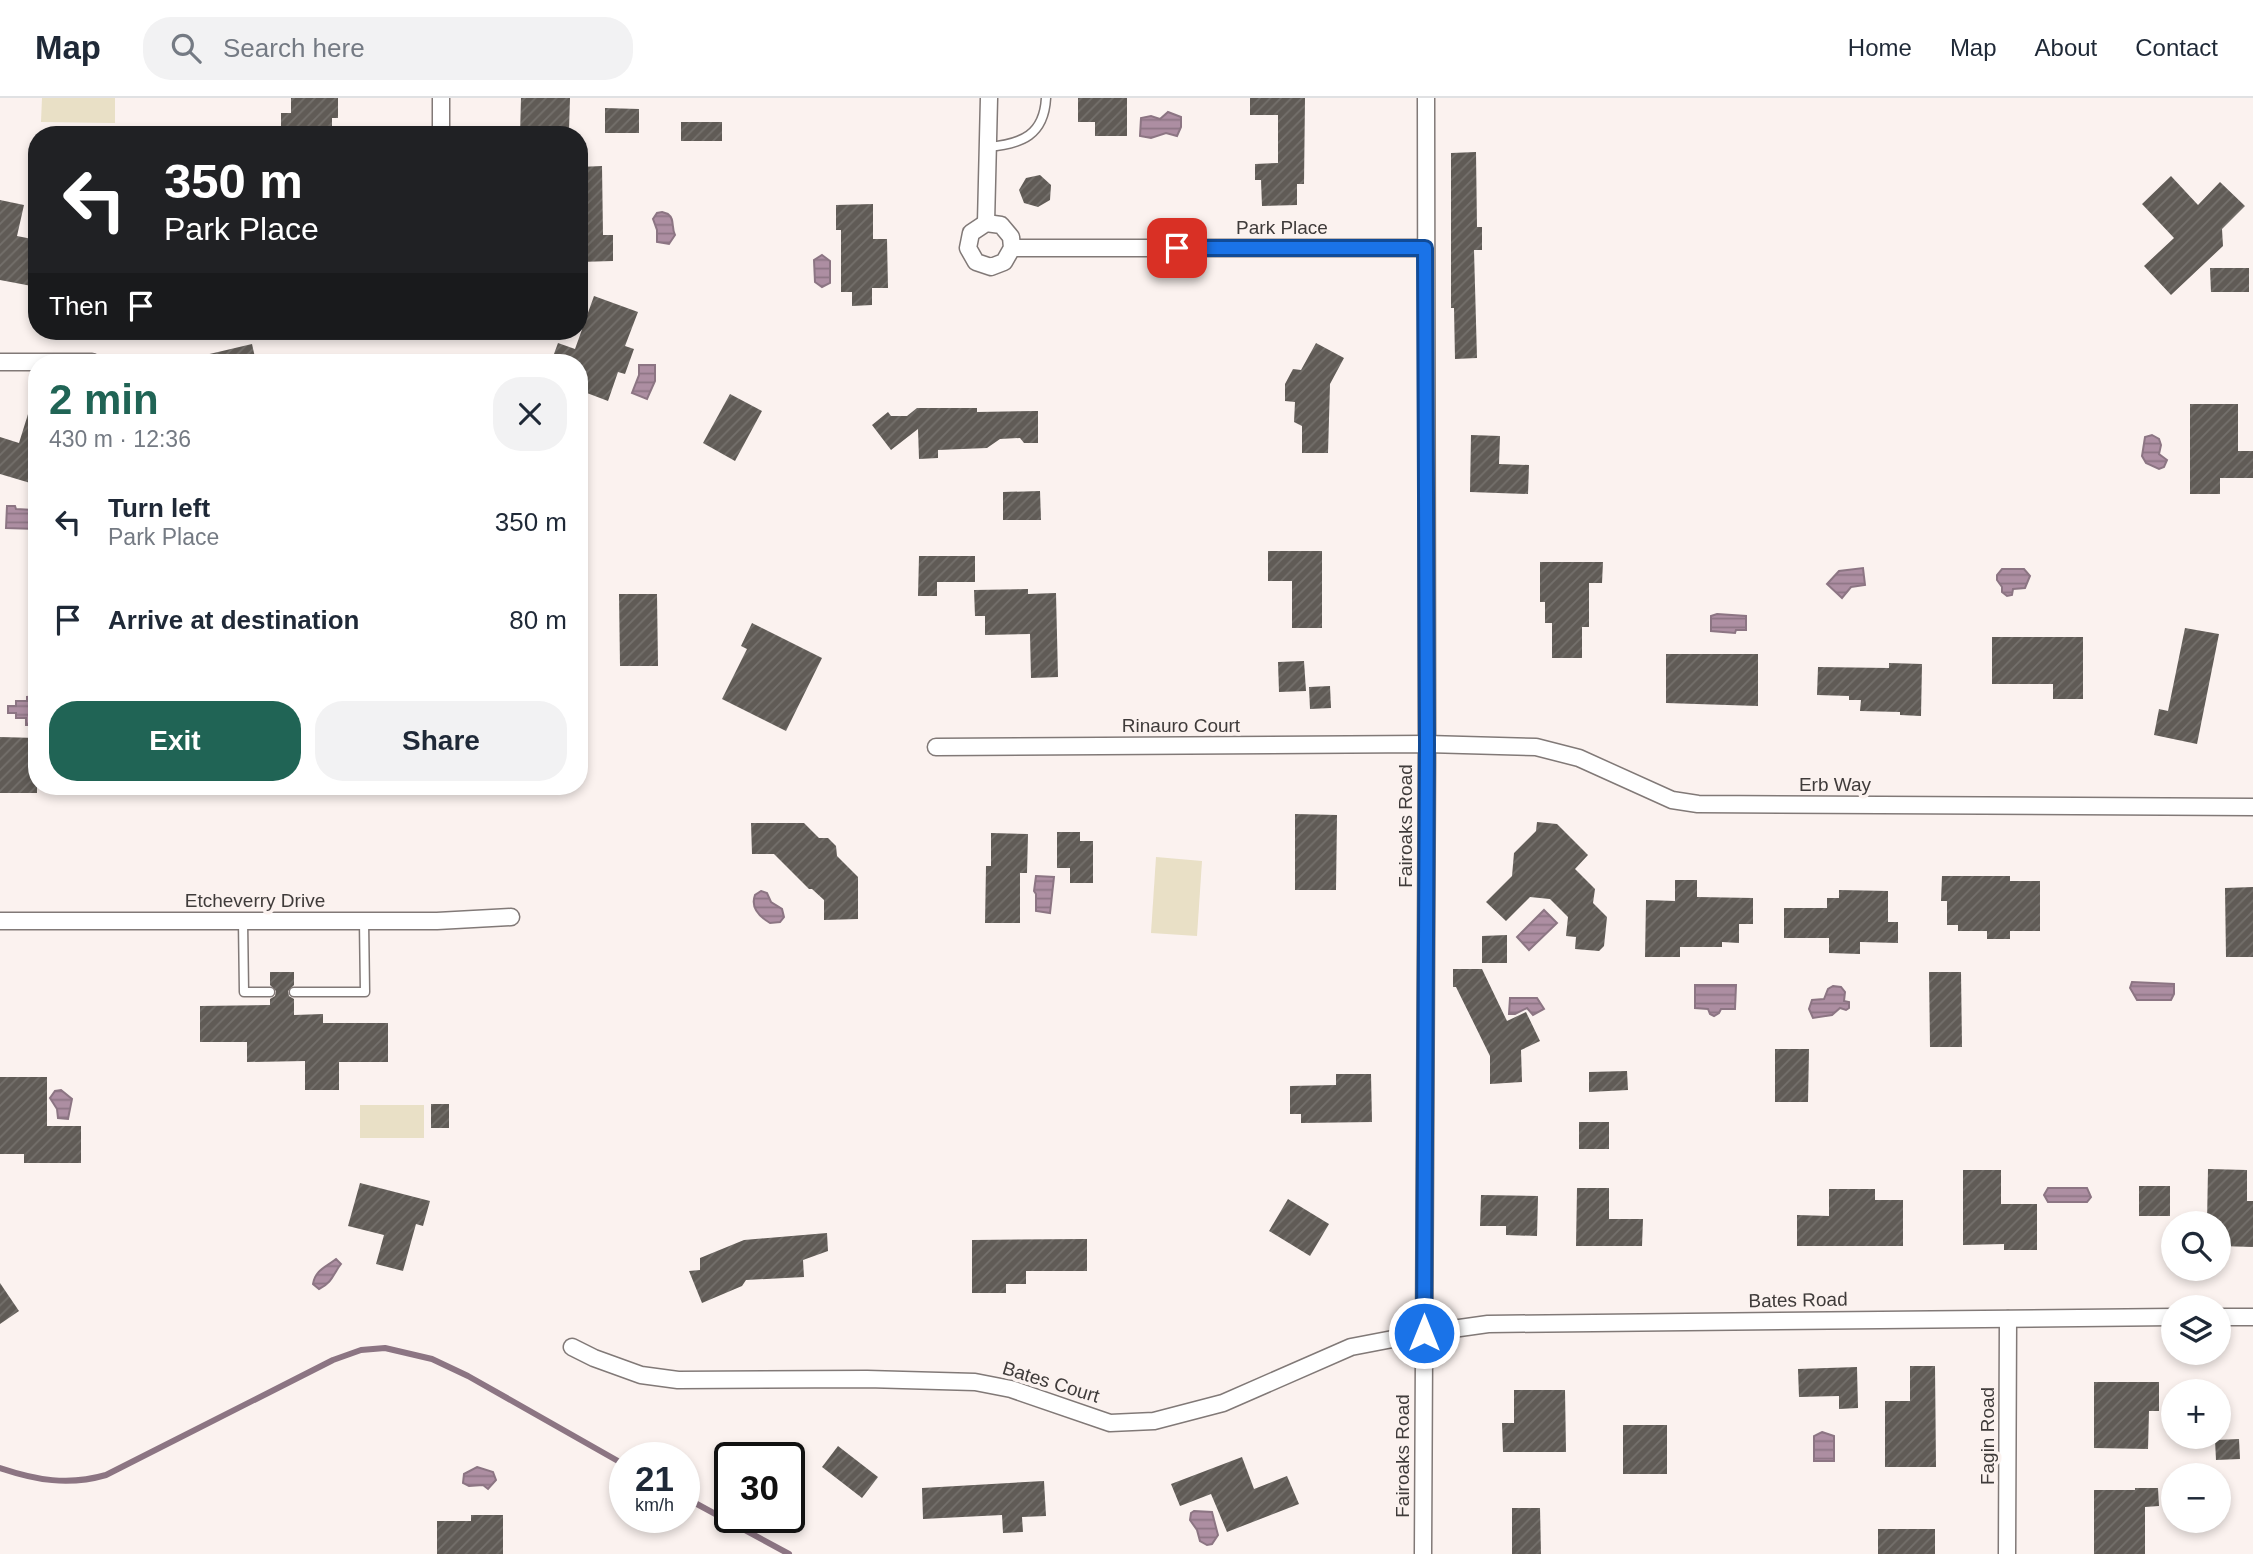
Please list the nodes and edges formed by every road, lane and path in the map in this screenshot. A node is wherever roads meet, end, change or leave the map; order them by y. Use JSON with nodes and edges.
{"nodes":[{"id":1,"x":441,"y":98,"type":"edge"},
{"id":2,"x":989,"y":98,"type":"edge"},
{"id":3,"x":1046,"y":98,"type":"edge"},
{"id":4,"x":1426,"y":98,"type":"edge"},
{"id":5,"x":441,"y":126,"type":"edge"},
{"id":6,"x":988,"y":146,"type":"junction"},
{"id":7,"x":986,"y":223,"type":"junction"},
{"id":8,"x":1012,"y":248,"type":"junction"},
{"id":9,"x":1425,"y":248,"type":"junction"},
{"id":10,"x":0,"y":362,"type":"edge"},
{"id":11,"x":28,"y":362,"type":"edge"},
{"id":12,"x":1427,"y":744,"type":"junction"},
{"id":13,"x":936,"y":747,"type":"dead end"},
{"id":14,"x":2253,"y":807,"type":"edge"},
{"id":15,"x":511,"y":917,"type":"dead end"},
{"id":16,"x":0,"y":921,"type":"edge"},
{"id":17,"x":243,"y":921,"type":"junction"},
{"id":18,"x":364,"y":921,"type":"junction"},
{"id":19,"x":270,"y":992,"type":"dead end"},
{"id":20,"x":294,"y":992,"type":"dead end"},
{"id":21,"x":2161,"y":1317,"type":"edge"},
{"id":22,"x":2231,"y":1317,"type":"edge"},
{"id":23,"x":2253,"y":1317,"type":"edge"},
{"id":24,"x":2008,"y":1319,"type":"junction"},
{"id":25,"x":1424,"y":1333,"type":"junction"},
{"id":26,"x":572,"y":1347,"type":"dead end"},
{"id":27,"x":1423,"y":1554,"type":"edge"},
{"id":28,"x":2007,"y":1554,"type":"edge"}],
"edges":[{"from":1,"to":5,"type":"street"},
{"from":2,"to":6,"type":"street"},
{"from":3,"to":6,"type":"lane"},
{"from":4,"to":9,"type":"street","name":"Fairoaks Road"},
{"from":6,"to":7,"type":"street"},
{"from":7,"to":8,"type":"street"},
{"from":7,"to":8,"type":"street"},
{"from":8,"to":9,"type":"street","name":"Park Place"},
{"from":9,"to":12,"type":"street","name":"Fairoaks Road"},
{"from":10,"to":11,"type":"street"},
{"from":12,"to":13,"type":"street","name":"Rinauro Court"},
{"from":12,"to":14,"type":"street","name":"Erb Way"},
{"from":12,"to":25,"type":"street","name":"Fairoaks Road"},
{"from":15,"to":18,"type":"street","name":"Etcheverry Drive"},
{"from":16,"to":17,"type":"street","name":"Etcheverry Drive"},
{"from":17,"to":18,"type":"street","name":"Etcheverry Drive"},
{"from":17,"to":19,"type":"lane"},
{"from":18,"to":20,"type":"lane"},
{"from":21,"to":24,"type":"street","name":"Bates Road"},
{"from":22,"to":23,"type":"street"},
{"from":24,"to":25,"type":"street","name":"Bates Road"},
{"from":24,"to":28,"type":"street","name":"Fagin Road"},
{"from":25,"to":26,"type":"street","name":"Bates Court"},
{"from":25,"to":27,"type":"street","name":"Fairoaks Road"}]}
